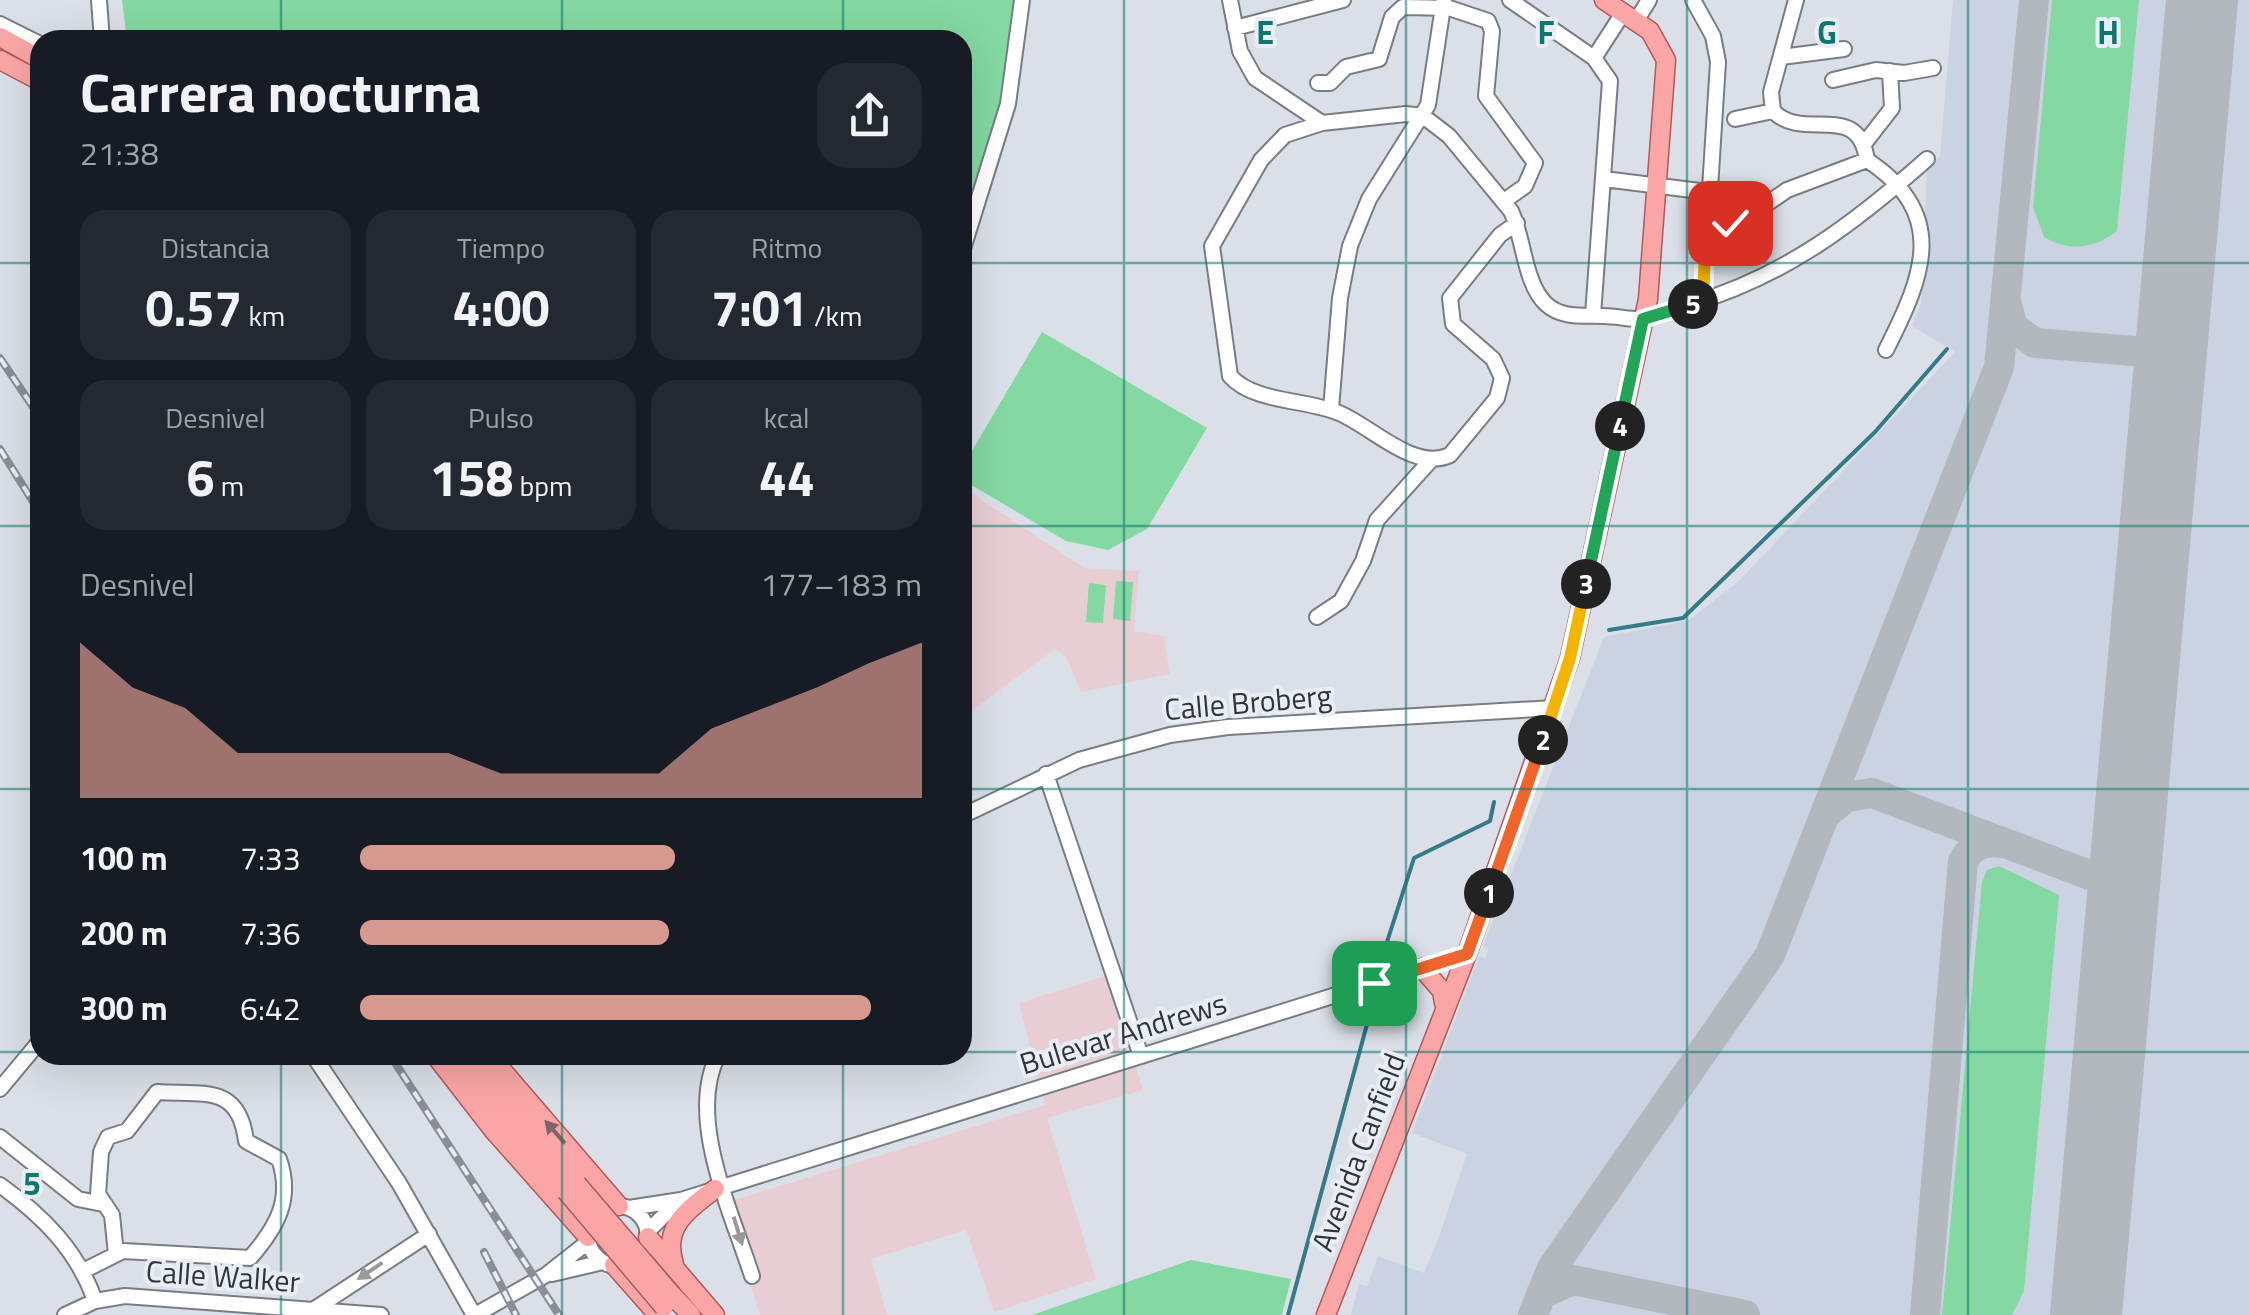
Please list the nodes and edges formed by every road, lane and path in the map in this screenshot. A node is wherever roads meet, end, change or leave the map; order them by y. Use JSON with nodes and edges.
{"nodes":[{"id":1,"x":99,"y":0,"type":"edge"},
{"id":2,"x":1022,"y":0,"type":"edge"},
{"id":3,"x":1230,"y":0,"type":"edge"},
{"id":4,"x":1343,"y":0,"type":"edge"},
{"id":5,"x":1604,"y":0,"type":"edge"},
{"id":6,"x":1649,"y":0,"type":"edge"},
{"id":7,"x":1692,"y":0,"type":"edge"},
{"id":8,"x":1796,"y":0,"type":"edge"},
{"id":9,"x":1512,"y":2,"type":"edge"},
{"id":10,"x":1443,"y":4,"type":"edge"},
{"id":11,"x":1629,"y":17,"type":"junction"},
{"id":12,"x":1488,"y":21,"type":"junction"},
{"id":13,"x":0,"y":24,"type":"edge"},
{"id":14,"x":1236,"y":28,"type":"junction"},
{"id":15,"x":101,"y":30,"type":"edge"},
{"id":16,"x":0,"y":37,"type":"edge"},
{"id":17,"x":30,"y":39,"type":"edge"},
{"id":18,"x":1844,"y":48,"type":"dead end"},
{"id":19,"x":30,"y":54,"type":"edge"},
{"id":20,"x":1781,"y":57,"type":"junction"},
{"id":21,"x":1594,"y":58,"type":"junction"},
{"id":22,"x":0,"y":60,"type":"edge"},
{"id":23,"x":1933,"y":68,"type":"dead end"},
{"id":24,"x":1890,"y":71,"type":"junction"},
{"id":25,"x":30,"y":76,"type":"edge"},
{"id":26,"x":1832,"y":80,"type":"dead end"},
{"id":27,"x":1318,"y":83,"type":"dead end"},
{"id":28,"x":1773,"y":111,"type":"junction"},
{"id":29,"x":1424,"y":116,"type":"junction"},
{"id":30,"x":1735,"y":119,"type":"dead end"},
{"id":31,"x":1322,"y":124,"type":"junction"},
{"id":32,"x":1864,"y":144,"type":"junction"},
{"id":33,"x":1927,"y":159,"type":"dead end"},
{"id":34,"x":1866,"y":160,"type":"junction"},
{"id":35,"x":1604,"y":179,"type":"junction"},
{"id":36,"x":1900,"y":183,"type":"junction"},
{"id":37,"x":1657,"y":186,"type":"junction"},
{"id":38,"x":1708,"y":192,"type":"junction"},
{"id":39,"x":1504,"y":200,"type":"junction"},
{"id":40,"x":972,"y":220,"type":"edge"},
{"id":41,"x":1517,"y":223,"type":"junction"},
{"id":42,"x":1706,"y":225,"type":"junction"},
{"id":43,"x":1703,"y":300,"type":"junction"},
{"id":44,"x":1593,"y":315,"type":"junction"},
{"id":45,"x":1643,"y":319,"type":"junction"},
{"id":46,"x":1886,"y":350,"type":"dead end"},
{"id":47,"x":1331,"y":410,"type":"junction"},
{"id":48,"x":1432,"y":460,"type":"junction"},
{"id":49,"x":1317,"y":617,"type":"dead end"},
{"id":50,"x":1554,"y":708,"type":"junction"},
{"id":51,"x":1046,"y":774,"type":"junction"},
{"id":52,"x":972,"y":811,"type":"edge"},
{"id":53,"x":1467,"y":954,"type":"junction"},
{"id":54,"x":1422,"y":968,"type":"junction"},
{"id":55,"x":1444,"y":1003,"type":"junction"},
{"id":56,"x":30,"y":1053,"type":"edge"},
{"id":57,"x":1141,"y":1056,"type":"junction"},
{"id":58,"x":320,"y":1065,"type":"edge"},
{"id":59,"x":442,"y":1065,"type":"edge"},
{"id":60,"x":459,"y":1065,"type":"edge"},
{"id":61,"x":478,"y":1065,"type":"edge"},
{"id":62,"x":495,"y":1065,"type":"edge"},
{"id":63,"x":714,"y":1065,"type":"edge"},
{"id":64,"x":0,"y":1089,"type":"edge"},
{"id":65,"x":0,"y":1137,"type":"edge"},
{"id":66,"x":570,"y":1184,"type":"junction"},
{"id":67,"x":0,"y":1185,"type":"edge"},
{"id":68,"x":719,"y":1188,"type":"junction"},
{"id":69,"x":681,"y":1200,"type":"junction"},
{"id":70,"x":103,"y":1204,"type":"junction"},
{"id":71,"x":624,"y":1207,"type":"junction"},
{"id":72,"x":429,"y":1234,"type":"junction"},
{"id":73,"x":648,"y":1235,"type":"junction"},
{"id":74,"x":588,"y":1240,"type":"junction"},
{"id":75,"x":116,"y":1254,"type":"junction"},
{"id":76,"x":608,"y":1264,"type":"junction"},
{"id":77,"x":84,"y":1270,"type":"junction"},
{"id":78,"x":546,"y":1275,"type":"junction"},
{"id":79,"x":752,"y":1276,"type":"dead end"},
{"id":80,"x":669,"y":1300,"type":"edge"},
{"id":81,"x":94,"y":1302,"type":"junction"},
{"id":82,"x":254,"y":1310,"type":"edge"},
{"id":83,"x":312,"y":1310,"type":"junction"},
{"id":84,"x":65,"y":1315,"type":"edge"},
{"id":85,"x":381,"y":1315,"type":"edge"},
{"id":86,"x":474,"y":1315,"type":"edge"},
{"id":87,"x":691,"y":1315,"type":"edge"},
{"id":88,"x":714,"y":1315,"type":"edge"},
{"id":89,"x":1326,"y":1315,"type":"edge"}],
"edges":[{"from":1,"to":15,"type":"street"},
{"from":2,"to":40,"type":"street"},
{"from":3,"to":14,"type":"street"},
{"from":4,"to":14,"type":"street"},
{"from":5,"to":11,"type":"main road","name":"Avenida Canfield"},
{"from":6,"to":11,"type":"street"},
{"from":7,"to":38,"type":"street"},
{"from":8,"to":20,"type":"street"},
{"from":9,"to":12,"type":"street"},
{"from":9,"to":21,"type":"street"},
{"from":10,"to":12,"type":"street"},
{"from":10,"to":27,"type":"street"},
{"from":10,"to":29,"type":"street"},
{"from":11,"to":21,"type":"street"},
{"from":11,"to":37,"type":"main road","name":"Avenida Canfield"},
{"from":12,"to":39,"type":"street"},
{"from":13,"to":17,"type":"street"},
{"from":14,"to":31,"type":"street"},
{"from":16,"to":19,"type":"main road"},
{"from":18,"to":20,"type":"street"},
{"from":20,"to":28,"type":"street"},
{"from":21,"to":35,"type":"street"},
{"from":22,"to":25,"type":"main road"},
{"from":23,"to":24,"type":"street"},
{"from":24,"to":26,"type":"street"},
{"from":24,"to":32,"type":"street"},
{"from":28,"to":30,"type":"street"},
{"from":28,"to":32,"type":"street"},
{"from":29,"to":31,"type":"street"},
{"from":29,"to":39,"type":"street"},
{"from":29,"to":47,"type":"street"},
{"from":31,"to":47,"type":"street"},
{"from":32,"to":34,"type":"street"},
{"from":33,"to":36,"type":"street"},
{"from":34,"to":36,"type":"street"},
{"from":34,"to":42,"type":"street"},
{"from":35,"to":37,"type":"street"},
{"from":35,"to":44,"type":"street"},
{"from":36,"to":43,"type":"street"},
{"from":36,"to":46,"type":"street"},
{"from":37,"to":38,"type":"street"},
{"from":37,"to":45,"type":"main road","name":"Avenida Canfield"},
{"from":38,"to":42,"type":"street"},
{"from":39,"to":41,"type":"street"},
{"from":41,"to":44,"type":"street"},
{"from":41,"to":48,"type":"street"},
{"from":42,"to":43,"type":"street"},
{"from":43,"to":45,"type":"street"},
{"from":44,"to":45,"type":"street"},
{"from":45,"to":50,"type":"main road","name":"Avenida Canfield"},
{"from":47,"to":48,"type":"street"},
{"from":48,"to":49,"type":"street"},
{"from":50,"to":51,"type":"street","name":"Calle Broberg"},
{"from":50,"to":53,"type":"main road","name":"Avenida Canfield"},
{"from":51,"to":52,"type":"street","name":"Calle Broberg"},
{"from":51,"to":57,"type":"street"},
{"from":53,"to":54,"type":"street","name":"Bulevar Andrews"},
{"from":53,"to":55,"type":"main road","name":"Avenida Canfield"},
{"from":54,"to":55,"type":"main road"},
{"from":54,"to":57,"type":"street","name":"Bulevar Andrews"},
{"from":55,"to":89,"type":"main road","name":"Avenida Canfield"},
{"from":56,"to":64,"type":"street"},
{"from":57,"to":68,"type":"street","name":"Bulevar Andrews"},
{"from":58,"to":72,"type":"street"},
{"from":59,"to":66,"type":"main road"},
{"from":60,"to":66,"type":"main road"},
{"from":61,"to":66,"type":"main road"},
{"from":66,"to":62,"type":"main road","one_way":true},
{"from":63,"to":68,"type":"street"},
{"from":65,"to":70,"type":"street"},
{"from":66,"to":71,"type":"main road"},
{"from":66,"to":74,"type":"main road"},
{"from":66,"to":80,"type":"main road","bridge":true},
{"from":67,"to":77,"type":"street"},
{"from":68,"to":69,"type":"street","name":"Bulevar Andrews"},
{"from":68,"to":79,"type":"street","one_way":true},
{"from":68,"to":80,"type":"main road"},
{"from":69,"to":71,"type":"street","name":"Bulevar Andrews"},
{"from":69,"to":73,"type":"street","name":"Bulevar Andrews"},
{"from":70,"to":75,"type":"street"},
{"from":70,"to":75,"type":"street"},
{"from":71,"to":73,"type":"street"},
{"from":71,"to":74,"type":"street"},
{"from":72,"to":83,"type":"street","one_way":true},
{"from":72,"to":86,"type":"street"},
{"from":73,"to":76,"type":"street"},
{"from":73,"to":80,"type":"main road"},
{"from":74,"to":76,"type":"street"},
{"from":74,"to":78,"type":"street"},
{"from":75,"to":77,"type":"street"},
{"from":76,"to":78,"type":"street"},
{"from":76,"to":80,"type":"main road"},
{"from":77,"to":81,"type":"street"},
{"from":78,"to":86,"type":"street"},
{"from":80,"to":87,"type":"main road"},
{"from":80,"to":88,"type":"main road"},
{"from":81,"to":82,"type":"street","name":"Calle Walker"},
{"from":81,"to":84,"type":"street","name":"Calle Walker"},
{"from":82,"to":83,"type":"street","name":"Calle Walker"},
{"from":83,"to":85,"type":"street","name":"Calle Walker"}]}
